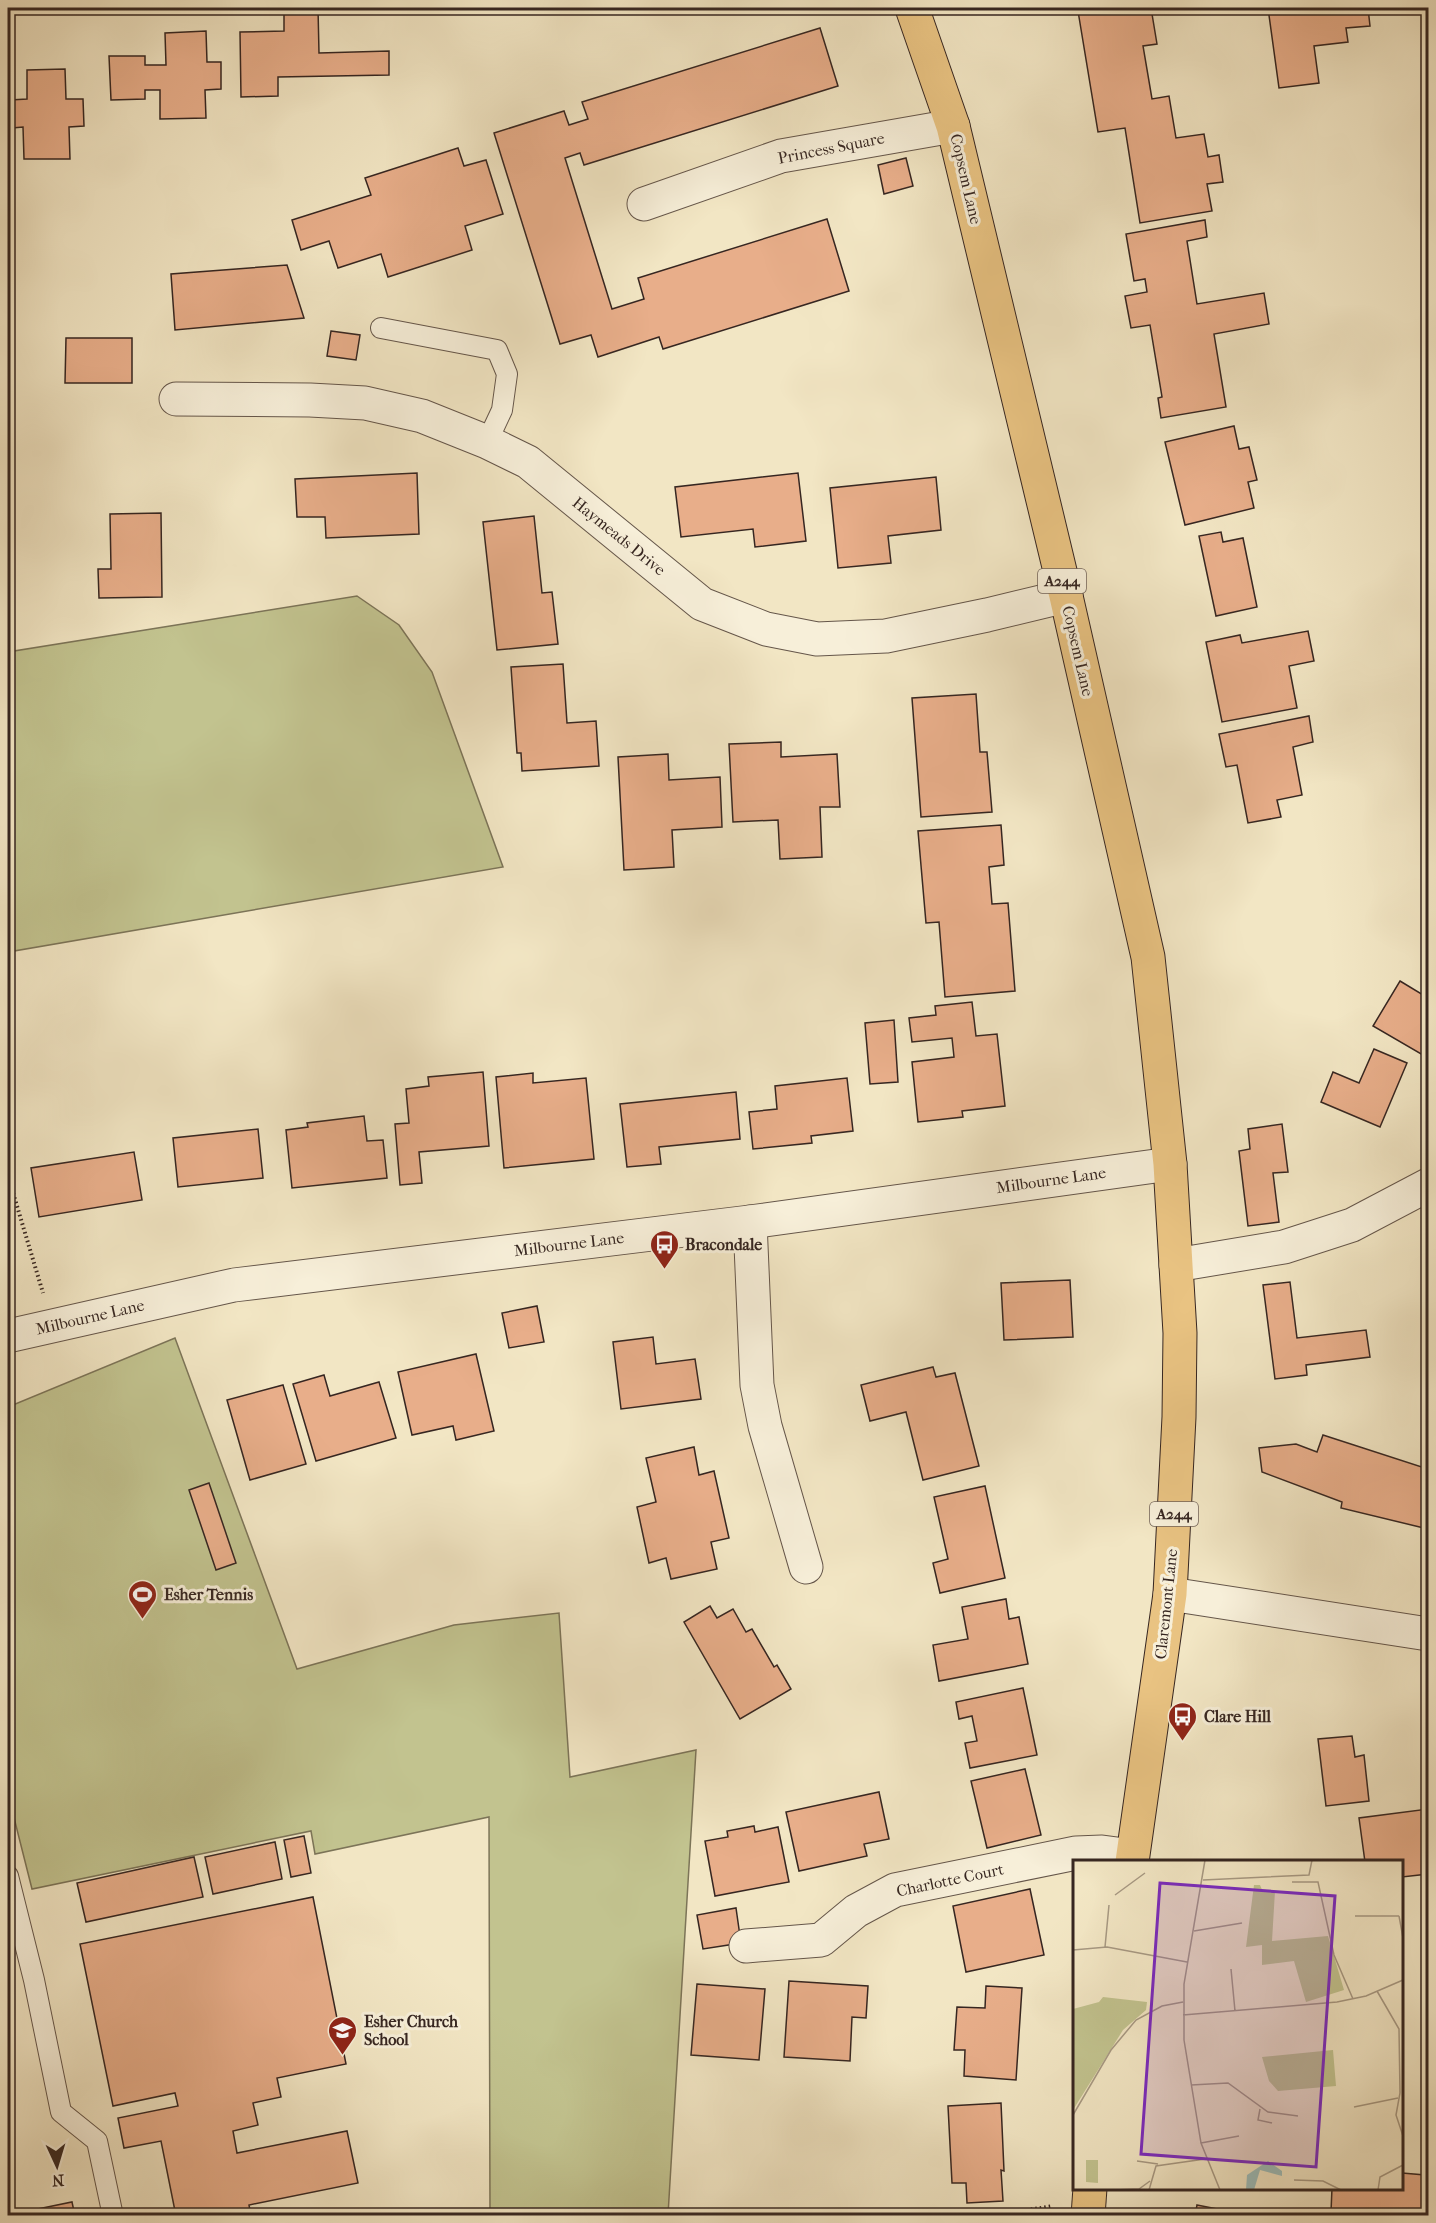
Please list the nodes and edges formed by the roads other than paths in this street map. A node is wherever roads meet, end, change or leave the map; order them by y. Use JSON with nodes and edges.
{"nodes":[{"id":1,"x":912,"y":8,"type":"edge"},
{"id":2,"x":953,"y":126,"type":"junction"},
{"id":3,"x":644,"y":204,"type":"dead end"},
{"id":4,"x":381,"y":328,"type":"dead end"},
{"id":5,"x":176,"y":399,"type":"dead end"},
{"id":6,"x":487,"y":442,"type":"junction"},
{"id":7,"x":1066,"y":596,"type":"junction"},
{"id":8,"x":1170,"y":1164,"type":"junction"},
{"id":9,"x":1428,"y":1185,"type":"edge"},
{"id":10,"x":750,"y":1222,"type":"junction"},
{"id":11,"x":1176,"y":1265,"type":"junction"},
{"id":12,"x":8,"y":1336,"type":"edge"},
{"id":13,"x":806,"y":1567,"type":"dead end"},
{"id":14,"x":1170,"y":1594,"type":"junction"},
{"id":15,"x":1428,"y":1634,"type":"edge"},
{"id":16,"x":1132,"y":1859,"type":"edge"},
{"id":17,"x":8,"y":1876,"type":"edge"},
{"id":18,"x":746,"y":1946,"type":"dead end"},
{"id":19,"x":113,"y":2216,"type":"edge"}],
"edges":[{"from":1,"to":2,"type":"main road","name":"Copsem Lane","number":"A244"},
{"from":2,"to":3,"type":"street","name":"Princess Square"},
{"from":2,"to":7,"type":"main road","name":"Copsem Lane","number":"A244"},
{"from":4,"to":6,"type":"lane"},
{"from":5,"to":6,"type":"street","name":"Haymeads Drive"},
{"from":6,"to":7,"type":"street","name":"Haymeads Drive"},
{"from":7,"to":8,"type":"main road","name":"Copsem Lane","number":"A244"},
{"from":8,"to":10,"type":"street","name":"Milbourne Lane"},
{"from":8,"to":11,"type":"main road","name":"Claremont Lane","number":"A244"},
{"from":9,"to":11,"type":"street"},
{"from":10,"to":12,"type":"street","name":"Milbourne Lane"},
{"from":10,"to":13,"type":"street"},
{"from":11,"to":14,"type":"main road","name":"Claremont Lane","number":"A244"},
{"from":14,"to":15,"type":"street"},
{"from":14,"to":16,"type":"main road","name":"Claremont Lane","number":"A244"},
{"from":16,"to":18,"type":"street","name":"Charlotte Court"},
{"from":17,"to":19,"type":"lane"}]}
